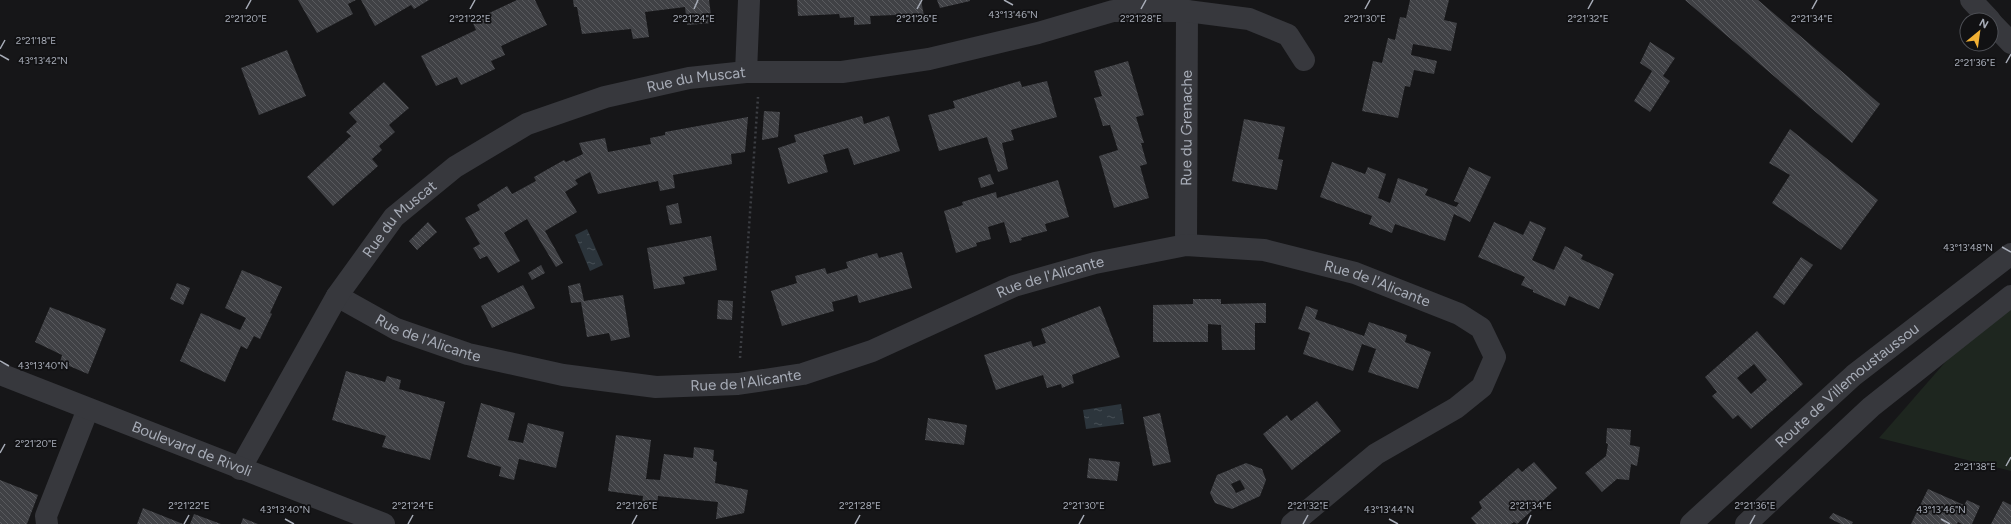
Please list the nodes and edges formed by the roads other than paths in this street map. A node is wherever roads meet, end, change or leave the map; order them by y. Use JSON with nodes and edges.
{"nodes":[{"id":1,"x":750,"y":0,"type":"edge"},
{"id":2,"x":1971,"y":0,"type":"edge"},
{"id":3,"x":1187,"y":11,"type":"junction"},
{"id":4,"x":1982,"y":12,"type":"edge"},
{"id":5,"x":1999,"y":30,"type":"edge"},
{"id":6,"x":2011,"y":43,"type":"edge"},
{"id":7,"x":1304,"y":60,"type":"dead end"},
{"id":8,"x":753,"y":73,"type":"junction"},
{"id":9,"x":1186,"y":245,"type":"junction"},
{"id":10,"x":2011,"y":254,"type":"edge"},
{"id":11,"x":337,"y":296,"type":"junction"},
{"id":12,"x":2011,"y":296,"type":"edge"},
{"id":13,"x":0,"y":374,"type":"edge"},
{"id":14,"x":88,"y":409,"type":"junction"},
{"id":15,"x":240,"y":469,"type":"junction"},
{"id":16,"x":47,"y":524,"type":"edge"},
{"id":17,"x":384,"y":524,"type":"edge"},
{"id":18,"x":1292,"y":524,"type":"edge"},
{"id":19,"x":1691,"y":524,"type":"edge"},
{"id":20,"x":1746,"y":524,"type":"edge"}],
"edges":[{"from":1,"to":8,"type":"street"},
{"from":2,"to":4,"type":"street"},
{"from":3,"to":7,"type":"street","name":"Rue du Muscat"},
{"from":3,"to":8,"type":"street","name":"Rue du Muscat"},
{"from":3,"to":9,"type":"street","name":"Rue du Grenache"},
{"from":5,"to":6,"type":"street"},
{"from":8,"to":11,"type":"street","name":"Rue du Muscat"},
{"from":9,"to":11,"type":"street","name":"Rue de l'Alicante"},
{"from":9,"to":18,"type":"street","name":"Rue de l'Alicante"},
{"from":10,"to":19,"type":"street","name":"Route de Villemoustaussou"},
{"from":11,"to":15,"type":"street","name":"Rue du Muscat"},
{"from":12,"to":20,"type":"street","name":"Route de Villemoustaussou"},
{"from":13,"to":14,"type":"street","name":"Boulevard de Rivoli"},
{"from":14,"to":15,"type":"street","name":"Boulevard de Rivoli"},
{"from":14,"to":16,"type":"street"},
{"from":15,"to":17,"type":"street","name":"Boulevard de Rivoli"}]}
